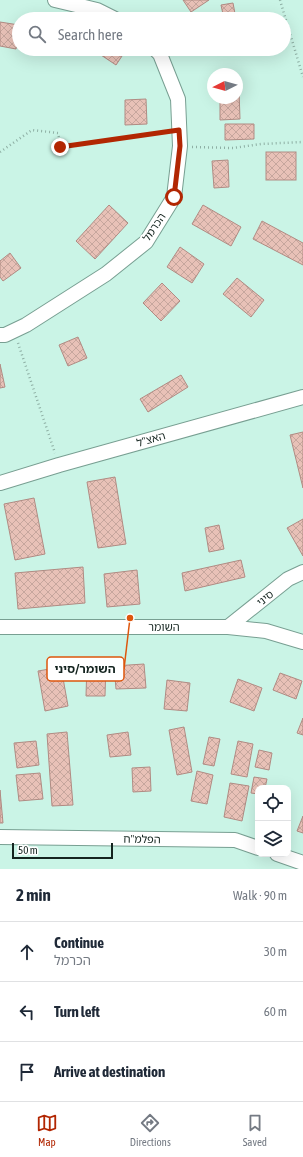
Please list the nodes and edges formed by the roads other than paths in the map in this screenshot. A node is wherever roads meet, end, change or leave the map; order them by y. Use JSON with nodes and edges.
{"nodes":[{"id":1,"x":55,"y":0,"type":"edge"},
{"id":2,"x":101,"y":12,"type":"edge"},
{"id":3,"x":161,"y":56,"type":"edge"},
{"id":4,"x":0,"y":335,"type":"edge"},
{"id":5,"x":303,"y":397,"type":"edge"},
{"id":6,"x":0,"y":483,"type":"edge"},
{"id":7,"x":303,"y":572,"type":"edge"},
{"id":8,"x":228,"y":626,"type":"junction"},
{"id":9,"x":0,"y":627,"type":"edge"},
{"id":10,"x":303,"y":642,"type":"edge"},
{"id":11,"x":0,"y":837,"type":"edge"},
{"id":12,"x":255,"y":847,"type":"edge"},
{"id":13,"x":286,"y":857,"type":"edge"},
{"id":14,"x":303,"y":863,"type":"edge"}],
"edges":[{"from":1,"to":2,"type":"street"},
{"from":3,"to":4,"type":"street","name":"הכרמל"},
{"from":5,"to":6,"type":"street","name":"האצ\"ל"},
{"from":7,"to":8,"type":"street","name":"סיני"},
{"from":8,"to":9,"type":"street","name":"השומר"},
{"from":8,"to":10,"type":"street","name":"השומר"},
{"from":11,"to":12,"type":"street","name":"הפלמ\"ח"},
{"from":13,"to":14,"type":"street"}]}
